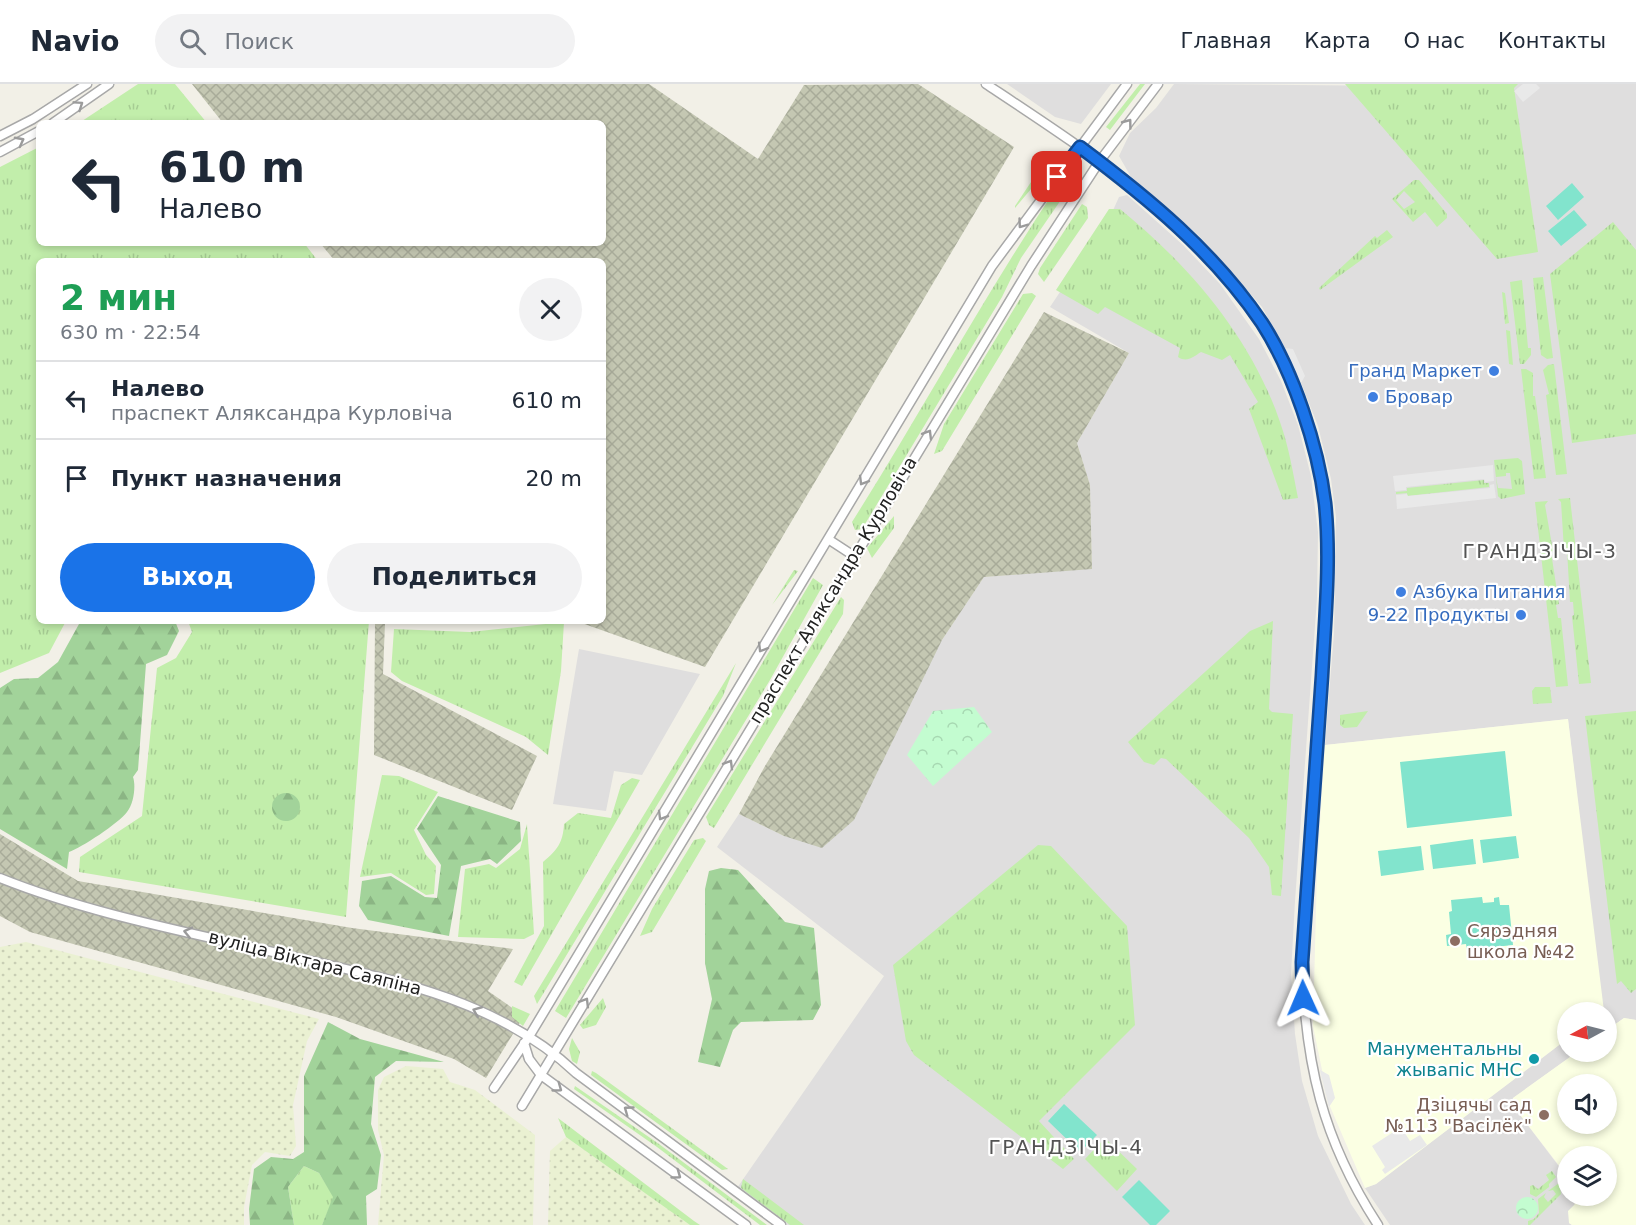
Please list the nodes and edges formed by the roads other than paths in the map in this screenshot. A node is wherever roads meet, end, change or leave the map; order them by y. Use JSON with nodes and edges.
{"nodes":[{"id":1,"x":87,"y":84,"type":"edge"},
{"id":2,"x":986,"y":84,"type":"edge"},
{"id":3,"x":1127,"y":84,"type":"edge"},
{"id":4,"x":1158,"y":84,"type":"edge"},
{"id":5,"x":103,"y":85,"type":"edge"},
{"id":6,"x":57,"y":120,"type":"edge"},
{"id":7,"x":36,"y":133,"type":"edge"},
{"id":8,"x":0,"y":136,"type":"edge"},
{"id":9,"x":1080,"y":147,"type":"junction"},
{"id":10,"x":0,"y":152,"type":"edge"},
{"id":11,"x":1099,"y":162,"type":"junction"},
{"id":12,"x":828,"y":539,"type":"junction"},
{"id":13,"x":854,"y":556,"type":"junction"},
{"id":14,"x":0,"y":878,"type":"edge"},
{"id":15,"x":527,"y":1039,"type":"junction"},
{"id":16,"x":555,"y":1053,"type":"junction"},
{"id":17,"x":541,"y":1075,"type":"junction"},
{"id":18,"x":494,"y":1088,"type":"dead end"},
{"id":19,"x":522,"y":1106,"type":"dead end"},
{"id":20,"x":746,"y":1225,"type":"edge"},
{"id":21,"x":781,"y":1225,"type":"edge"},
{"id":22,"x":1378,"y":1225,"type":"edge"}],
"edges":[{"from":1,"to":8,"type":"street"},
{"from":2,"to":9,"type":"street"},
{"from":3,"to":9,"type":"street","name":"праспект Аляксандра Курловіча"},
{"from":11,"to":4,"type":"street","name":"праспект Аляксандра Курловіча","one_way":true},
{"from":6,"to":5,"type":"street","one_way":true},
{"from":10,"to":7,"type":"street","one_way":true},
{"from":9,"to":11,"type":"street"},
{"from":9,"to":12,"type":"street","name":"праспект Аляксандра Курловіча","one_way":true},
{"from":13,"to":11,"type":"street","name":"праспект Аляксандра Курловіча","one_way":true},
{"from":11,"to":22,"type":"street"},
{"from":12,"to":13,"type":"street"},
{"from":12,"to":15,"type":"street","name":"праспект Аляксандра Курловіча","one_way":true},
{"from":16,"to":13,"type":"street","name":"праспект Аляксандра Курловіча","one_way":true},
{"from":15,"to":14,"type":"street","name":"вуліца Віктара Саяпіна","one_way":true},
{"from":15,"to":16,"type":"street","name":"вуліца Віктара Саяпіна"},
{"from":15,"to":17,"type":"street"},
{"from":15,"to":18,"type":"street","name":"праспект Аляксандра Курловіча"},
{"from":16,"to":17,"type":"street","name":"праспект Аляксандра Курловіча"},
{"from":21,"to":16,"type":"street","name":"вуліца Віктара Саяпіна","one_way":true},
{"from":17,"to":19,"type":"street","name":"праспект Аляксандра Курловіча"},
{"from":17,"to":20,"type":"street","one_way":true}]}
